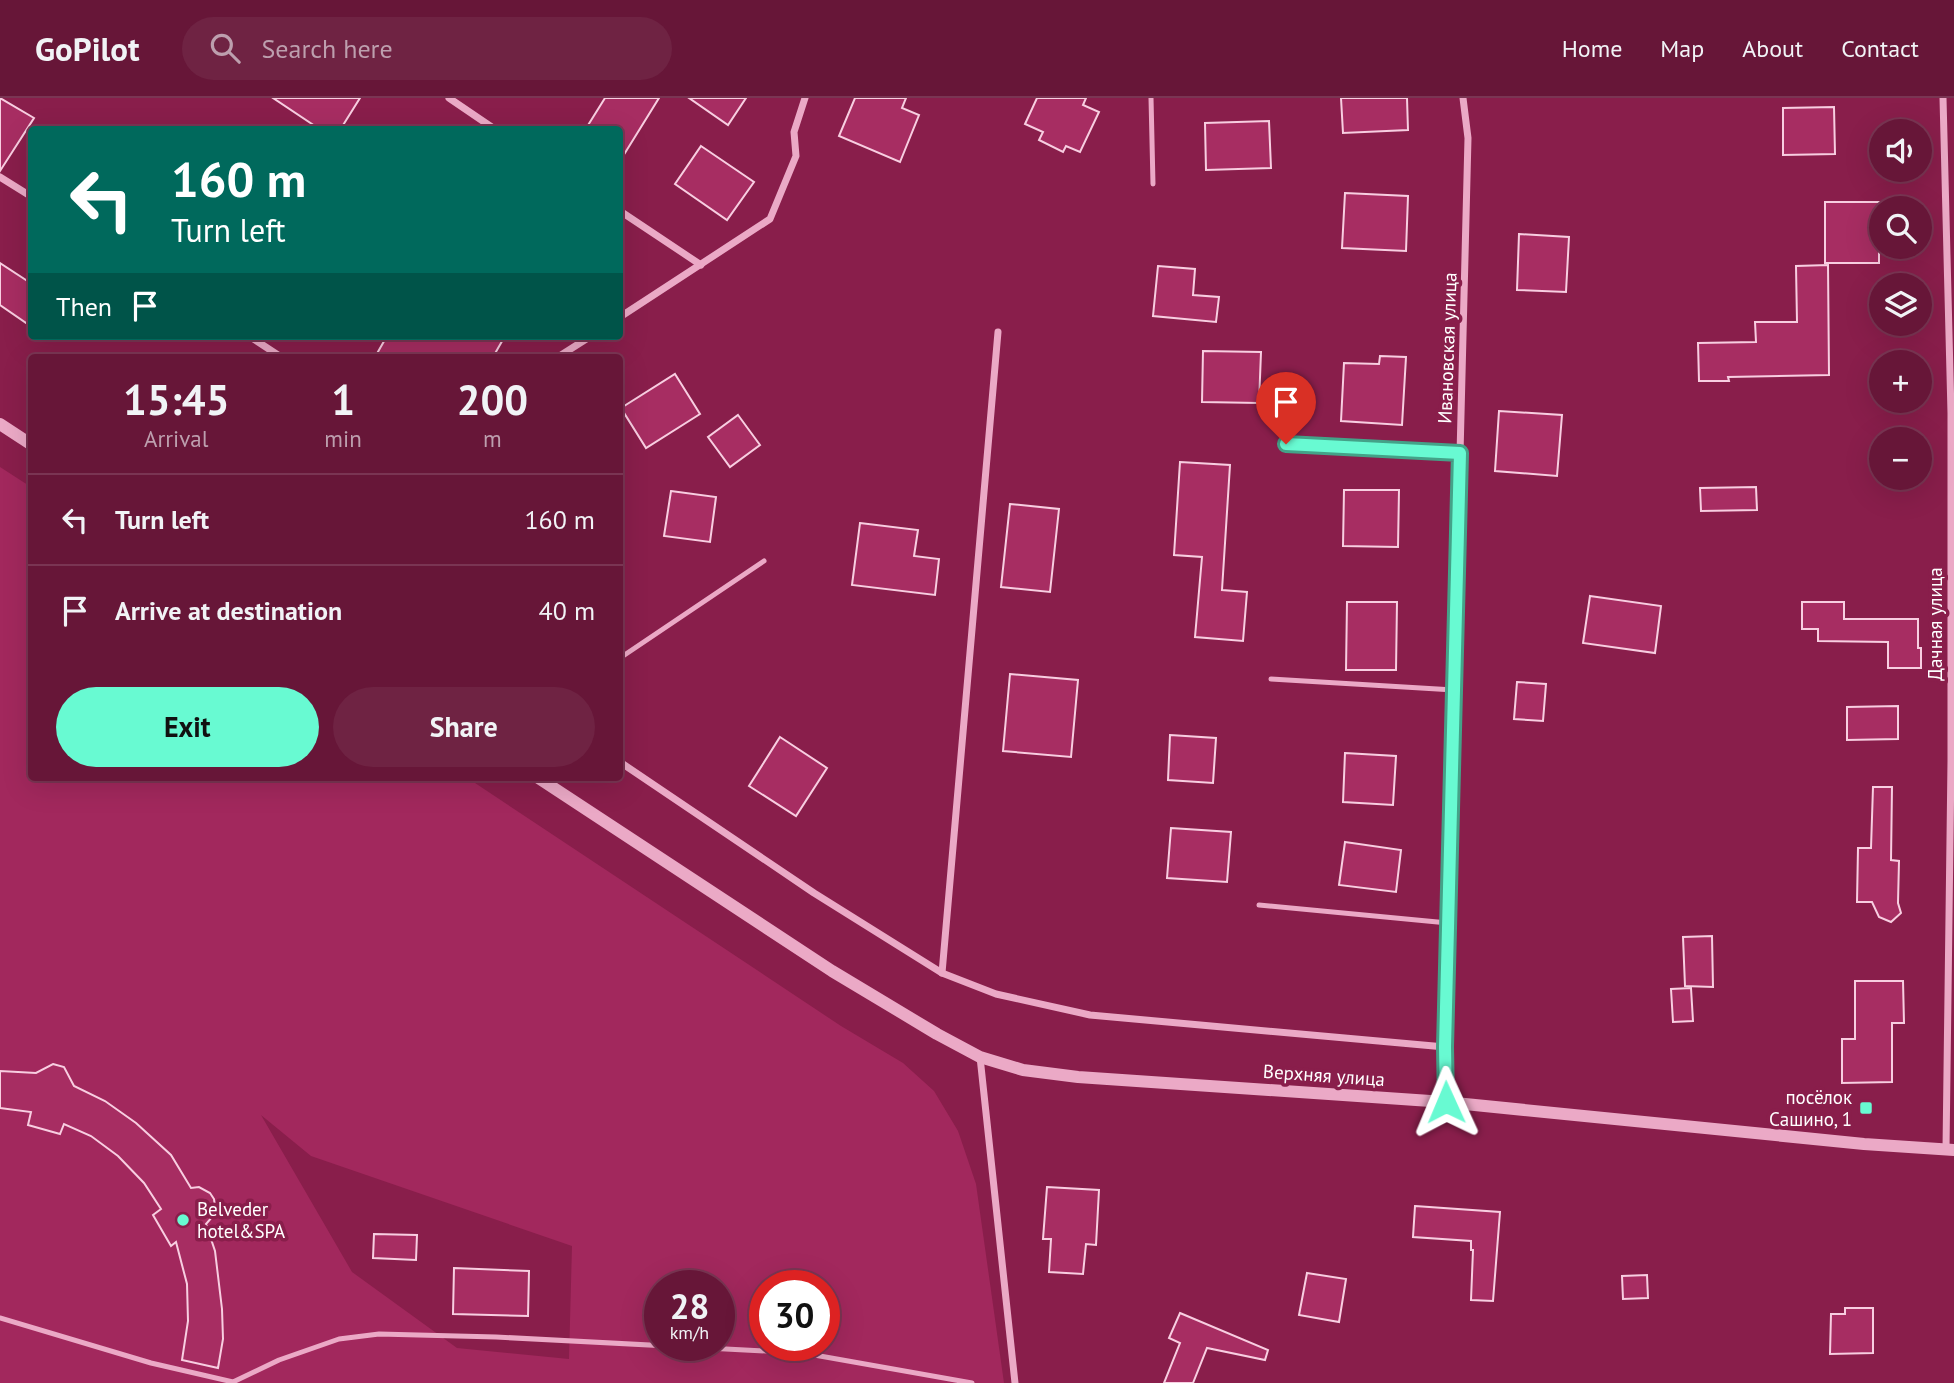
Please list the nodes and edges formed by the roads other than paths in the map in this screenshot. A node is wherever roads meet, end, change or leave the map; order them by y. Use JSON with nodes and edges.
{"nodes":[{"id":1,"x":449,"y":98,"type":"edge"},
{"id":2,"x":805,"y":98,"type":"edge"},
{"id":3,"x":1151,"y":98,"type":"edge"},
{"id":4,"x":1464,"y":98,"type":"edge"},
{"id":5,"x":1943,"y":98,"type":"edge"},
{"id":6,"x":490,"y":126,"type":"edge"},
{"id":7,"x":0,"y":177,"type":"edge"},
{"id":8,"x":1153,"y":184,"type":"dead end"},
{"id":9,"x":28,"y":194,"type":"edge"},
{"id":10,"x":623,"y":213,"type":"edge"},
{"id":11,"x":701,"y":265,"type":"junction"},
{"id":12,"x":623,"y":315,"type":"edge"},
{"id":13,"x":998,"y":332,"type":"dead end"},
{"id":14,"x":255,"y":340,"type":"edge"},
{"id":15,"x":584,"y":340,"type":"edge"},
{"id":16,"x":276,"y":354,"type":"edge"},
{"id":17,"x":563,"y":354,"type":"edge"},
{"id":18,"x":1952,"y":413,"type":"edge"},
{"id":19,"x":0,"y":424,"type":"edge"},
{"id":20,"x":28,"y":442,"type":"edge"},
{"id":21,"x":1286,"y":444,"type":"dead end"},
{"id":22,"x":1460,"y":453,"type":"junction"},
{"id":23,"x":764,"y":561,"type":"dead end"},
{"id":24,"x":623,"y":656,"type":"edge"},
{"id":25,"x":1271,"y":679,"type":"dead end"},
{"id":26,"x":1454,"y":690,"type":"junction"},
{"id":27,"x":623,"y":764,"type":"edge"},
{"id":28,"x":543,"y":781,"type":"edge"},
{"id":29,"x":1259,"y":905,"type":"dead end"},
{"id":30,"x":1448,"y":923,"type":"junction"},
{"id":31,"x":942,"y":974,"type":"junction"},
{"id":32,"x":1445,"y":1047,"type":"junction"},
{"id":33,"x":980,"y":1057,"type":"junction"},
{"id":34,"x":1446,"y":1102,"type":"junction"},
{"id":35,"x":1950,"y":1150,"type":"edge"},
{"id":36,"x":0,"y":1318,"type":"edge"},
{"id":37,"x":972,"y":1383,"type":"edge"},
{"id":38,"x":1015,"y":1383,"type":"edge"}],
"edges":[{"from":1,"to":6,"type":"street"},
{"from":2,"to":11,"type":"street"},
{"from":3,"to":8,"type":"lane"},
{"from":4,"to":22,"type":"street","name":"Ивановская улица"},
{"from":5,"to":18,"type":"street","name":"Дачная улица"},
{"from":7,"to":9,"type":"street"},
{"from":10,"to":11,"type":"street"},
{"from":11,"to":12,"type":"street"},
{"from":13,"to":31,"type":"street"},
{"from":14,"to":16,"type":"street"},
{"from":15,"to":17,"type":"street"},
{"from":18,"to":35,"type":"street","name":"Дачная улица"},
{"from":19,"to":20,"type":"street"},
{"from":21,"to":22,"type":"lane"},
{"from":22,"to":26,"type":"street","name":"Ивановская улица"},
{"from":23,"to":24,"type":"lane"},
{"from":25,"to":26,"type":"lane"},
{"from":26,"to":30,"type":"street","name":"Ивановская улица"},
{"from":27,"to":31,"type":"street"},
{"from":28,"to":33,"type":"street","name":"Верхняя улица"},
{"from":29,"to":30,"type":"lane"},
{"from":30,"to":32,"type":"street","name":"Ивановская улица"},
{"from":31,"to":32,"type":"street"},
{"from":32,"to":34,"type":"street","name":"Ивановская улица"},
{"from":33,"to":34,"type":"street","name":"Верхняя улица"},
{"from":33,"to":38,"type":"street"},
{"from":34,"to":35,"type":"street","name":"Верхняя улица"},
{"from":36,"to":37,"type":"lane"}]}
